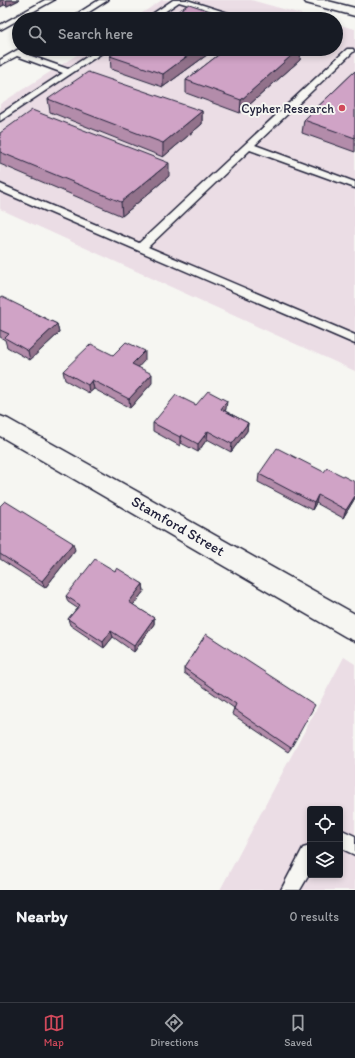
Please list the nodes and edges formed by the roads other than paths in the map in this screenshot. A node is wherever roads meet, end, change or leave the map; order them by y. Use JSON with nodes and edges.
{"nodes":[{"id":1,"x":50,"y":0,"type":"edge"},
{"id":2,"x":104,"y":0,"type":"edge"},
{"id":3,"x":178,"y":0,"type":"edge"},
{"id":4,"x":310,"y":0,"type":"edge"},
{"id":5,"x":29,"y":12,"type":"edge"},
{"id":6,"x":84,"y":12,"type":"edge"},
{"id":7,"x":160,"y":12,"type":"edge"},
{"id":8,"x":219,"y":12,"type":"edge"},
{"id":9,"x":355,"y":12,"type":"edge"},
{"id":10,"x":0,"y":20,"type":"edge"},
{"id":11,"x":12,"y":21,"type":"edge"},
{"id":12,"x":9,"y":23,"type":"junction"},
{"id":13,"x":12,"y":24,"type":"edge"},
{"id":14,"x":0,"y":28,"type":"edge"},
{"id":15,"x":349,"y":51,"type":"edge"},
{"id":16,"x":12,"y":56,"type":"edge"},
{"id":17,"x":32,"y":56,"type":"edge"},
{"id":18,"x":93,"y":56,"type":"edge"},
{"id":19,"x":0,"y":63,"type":"edge"},
{"id":20,"x":69,"y":72,"type":"junction"},
{"id":21,"x":0,"y":118,"type":"edge"},
{"id":22,"x":248,"y":146,"type":"junction"},
{"id":23,"x":355,"y":185,"type":"edge"},
{"id":24,"x":0,"y":187,"type":"edge"},
{"id":25,"x":141,"y":247,"type":"junction"},
{"id":26,"x":353,"y":336,"type":"edge"},
{"id":27,"x":0,"y":425,"type":"edge"},
{"id":28,"x":355,"y":628,"type":"edge"},
{"id":29,"x":343,"y":840,"type":"edge"},
{"id":30,"x":355,"y":846,"type":"edge"},
{"id":31,"x":307,"y":859,"type":"edge"},
{"id":32,"x":290,"y":890,"type":"edge"}],
"edges":[{"from":1,"to":5,"type":"lane"},
{"from":2,"to":6,"type":"lane"},
{"from":3,"to":7,"type":"lane"},
{"from":3,"to":8,"type":"lane"},
{"from":4,"to":9,"type":"street"},
{"from":10,"to":12,"type":"lane"},
{"from":11,"to":12,"type":"lane"},
{"from":12,"to":13,"type":"lane"},
{"from":12,"to":14,"type":"lane"},
{"from":15,"to":22,"type":"lane"},
{"from":16,"to":19,"type":"lane"},
{"from":17,"to":20,"type":"lane"},
{"from":18,"to":20,"type":"lane"},
{"from":20,"to":21,"type":"lane"},
{"from":22,"to":23,"type":"lane"},
{"from":22,"to":25,"type":"lane"},
{"from":24,"to":25,"type":"lane"},
{"from":25,"to":26,"type":"lane"},
{"from":27,"to":28,"type":"street","name":"Stamford Street"},
{"from":29,"to":30,"type":"lane"},
{"from":31,"to":32,"type":"lane"}]}
